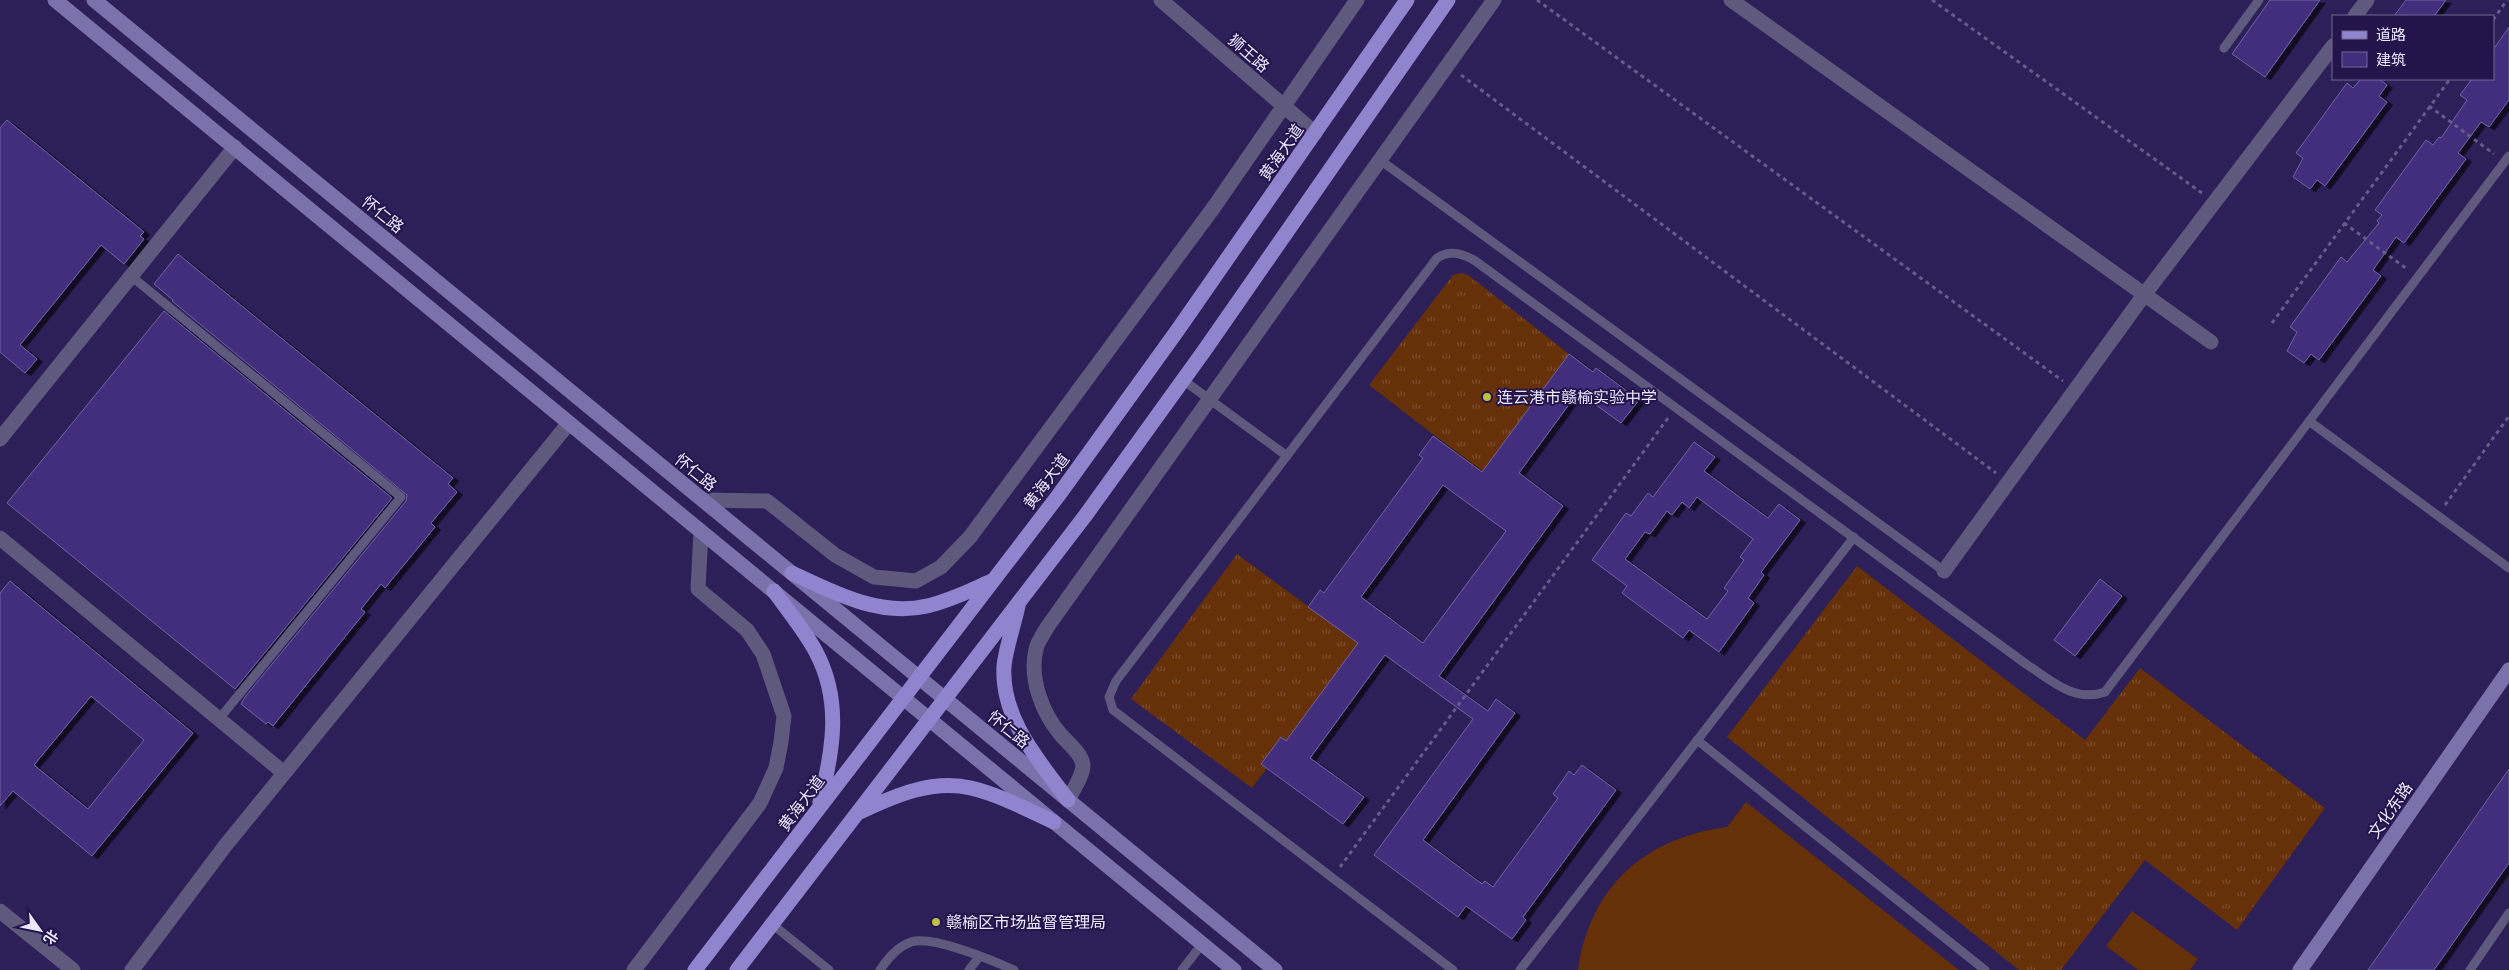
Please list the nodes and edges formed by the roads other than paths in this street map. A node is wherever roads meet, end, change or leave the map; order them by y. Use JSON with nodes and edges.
{"nodes":[{"id":1,"x":55,"y":0,"type":"edge"},
{"id":2,"x":94,"y":0,"type":"edge"},
{"id":3,"x":1161,"y":0,"type":"edge"},
{"id":4,"x":1357,"y":0,"type":"edge"},
{"id":5,"x":1407,"y":0,"type":"edge"},
{"id":6,"x":1448,"y":0,"type":"edge"},
{"id":7,"x":1494,"y":0,"type":"edge"},
{"id":8,"x":1731,"y":0,"type":"edge"},
{"id":9,"x":2259,"y":0,"type":"edge"},
{"id":10,"x":2367,"y":0,"type":"edge"},
{"id":11,"x":2356,"y":15,"type":"edge"},
{"id":12,"x":2332,"y":47,"type":"edge"},
{"id":13,"x":2224,"y":48,"type":"dead end"},
{"id":14,"x":1284,"y":106,"type":"junction"},
{"id":15,"x":1315,"y":133,"type":"junction"},
{"id":16,"x":235,"y":147,"type":"junction"},
{"id":17,"x":2507,"y":159,"type":"edge"},
{"id":18,"x":1380,"y":160,"type":"junction"},
{"id":19,"x":131,"y":276,"type":"junction"},
{"id":20,"x":2144,"y":295,"type":"junction"},
{"id":21,"x":2211,"y":342,"type":"dead end"},
{"id":22,"x":1183,"y":380,"type":"junction"},
{"id":23,"x":1210,"y":400,"type":"junction"},
{"id":24,"x":2309,"y":421,"type":"junction"},
{"id":25,"x":569,"y":423,"type":"junction"},
{"id":26,"x":0,"y":438,"type":"edge"},
{"id":27,"x":1287,"y":456,"type":"junction"},
{"id":28,"x":703,"y":500,"type":"junction"},
{"id":29,"x":701,"y":532,"type":"junction"},
{"id":30,"x":1854,"y":537,"type":"junction"},
{"id":31,"x":0,"y":538,"type":"edge"},
{"id":32,"x":2509,"y":568,"type":"edge"},
{"id":33,"x":1944,"y":571,"type":"joint"},
{"id":34,"x":792,"y":574,"type":"junction"},
{"id":35,"x":993,"y":580,"type":"junction"},
{"id":36,"x":774,"y":592,"type":"junction"},
{"id":37,"x":1018,"y":603,"type":"junction"},
{"id":38,"x":2509,"y":670,"type":"edge"},
{"id":39,"x":919,"y":678,"type":"junction"},
{"id":40,"x":903,"y":698,"type":"junction"},
{"id":41,"x":945,"y":699,"type":"junction"},
{"id":42,"x":219,"y":719,"type":"junction"},
{"id":43,"x":929,"y":719,"type":"junction"},
{"id":44,"x":1697,"y":740,"type":"junction"},
{"id":45,"x":284,"y":773,"type":"junction"},
{"id":46,"x":1068,"y":800,"type":"junction"},
{"id":47,"x":818,"y":809,"type":"junction"},
{"id":48,"x":856,"y":814,"type":"junction"},
{"id":49,"x":1054,"y":822,"type":"junction"},
{"id":50,"x":0,"y":911,"type":"edge"},
{"id":51,"x":2509,"y":913,"type":"edge"},
{"id":52,"x":772,"y":924,"type":"junction"},
{"id":53,"x":1202,"y":944,"type":"junction"},
{"id":54,"x":979,"y":957,"type":"junction"},
{"id":55,"x":72,"y":970,"type":"edge"},
{"id":56,"x":132,"y":970,"type":"edge"},
{"id":57,"x":634,"y":970,"type":"edge"},
{"id":58,"x":695,"y":970,"type":"edge"},
{"id":59,"x":737,"y":970,"type":"edge"},
{"id":60,"x":829,"y":970,"type":"edge"},
{"id":61,"x":880,"y":970,"type":"edge"},
{"id":62,"x":969,"y":970,"type":"edge"},
{"id":63,"x":1014,"y":970,"type":"edge"},
{"id":64,"x":1182,"y":970,"type":"edge"},
{"id":65,"x":1234,"y":970,"type":"edge"},
{"id":66,"x":1275,"y":970,"type":"edge"},
{"id":67,"x":1453,"y":970,"type":"edge"},
{"id":68,"x":1520,"y":970,"type":"edge"},
{"id":69,"x":1985,"y":970,"type":"edge"},
{"id":70,"x":2300,"y":970,"type":"edge"},
{"id":71,"x":2470,"y":970,"type":"edge"}],
"edges":[{"from":1,"to":16,"type":"main road"},
{"from":2,"to":28,"type":"main road","name":"怀仁路"},
{"from":3,"to":14,"type":"street","name":"狮王路"},
{"from":4,"to":14,"type":"street"},
{"from":5,"to":15,"type":"main road","name":"黄海大道"},
{"from":6,"to":22,"type":"main road"},
{"from":7,"to":18,"type":"street"},
{"from":8,"to":20,"type":"street"},
{"from":9,"to":13,"type":"lane"},
{"from":10,"to":11,"type":"street"},
{"from":12,"to":20,"type":"street"},
{"from":14,"to":15,"type":"street","name":"狮王路"},
{"from":14,"to":28,"type":"street"},
{"from":15,"to":35,"type":"main road","name":"黄海大道"},
{"from":16,"to":19,"type":"street"},
{"from":16,"to":25,"type":"main road"},
{"from":17,"to":24,"type":"lane"},
{"from":18,"to":23,"type":"street"},
{"from":18,"to":33,"type":"lane"},
{"from":19,"to":26,"type":"street"},
{"from":19,"to":42,"type":"lane"},
{"from":20,"to":21,"type":"street"},
{"from":20,"to":33,"type":"street"},
{"from":22,"to":23,"type":"lane"},
{"from":22,"to":37,"type":"main road"},
{"from":23,"to":27,"type":"lane"},
{"from":23,"to":46,"type":"street"},
{"from":24,"to":30,"type":"lane"},
{"from":24,"to":32,"type":"lane"},
{"from":25,"to":29,"type":"main road"},
{"from":25,"to":45,"type":"street"},
{"from":27,"to":30,"type":"lane"},
{"from":27,"to":67,"type":"lane"},
{"from":28,"to":34,"type":"main road","name":"怀仁路"},
{"from":29,"to":36,"type":"main road"},
{"from":29,"to":57,"type":"street"},
{"from":30,"to":44,"type":"lane"},
{"from":31,"to":42,"type":"street"},
{"from":34,"to":35,"type":"main road"},
{"from":34,"to":39,"type":"main road","name":"怀仁路"},
{"from":35,"to":39,"type":"main road","name":"黄海大道"},
{"from":36,"to":40,"type":"main road"},
{"from":36,"to":47,"type":"main road"},
{"from":37,"to":41,"type":"main road"},
{"from":37,"to":46,"type":"main road"},
{"from":38,"to":70,"type":"main road","name":"文化东路"},
{"from":39,"to":40,"type":"main road","name":"黄海大道"},
{"from":39,"to":41,"type":"main road","name":"怀仁路"},
{"from":40,"to":43,"type":"main road"},
{"from":40,"to":47,"type":"main road","name":"黄海大道"},
{"from":41,"to":43,"type":"main road"},
{"from":41,"to":46,"type":"main road","name":"怀仁路"},
{"from":42,"to":45,"type":"street"},
{"from":43,"to":48,"type":"main road"},
{"from":43,"to":49,"type":"main road"},
{"from":44,"to":68,"type":"lane"},
{"from":44,"to":69,"type":"lane"},
{"from":45,"to":56,"type":"street"},
{"from":46,"to":66,"type":"main road","name":"怀仁路"},
{"from":47,"to":58,"type":"main road","name":"黄海大道"},
{"from":48,"to":49,"type":"main road"},
{"from":48,"to":52,"type":"main road"},
{"from":49,"to":53,"type":"main road"},
{"from":50,"to":55,"type":"street"},
{"from":51,"to":71,"type":"lane"},
{"from":52,"to":59,"type":"main road"},
{"from":52,"to":60,"type":"lane"},
{"from":53,"to":64,"type":"lane"},
{"from":53,"to":65,"type":"main road"},
{"from":54,"to":61,"type":"lane"},
{"from":54,"to":62,"type":"lane"},
{"from":54,"to":63,"type":"lane"}]}
